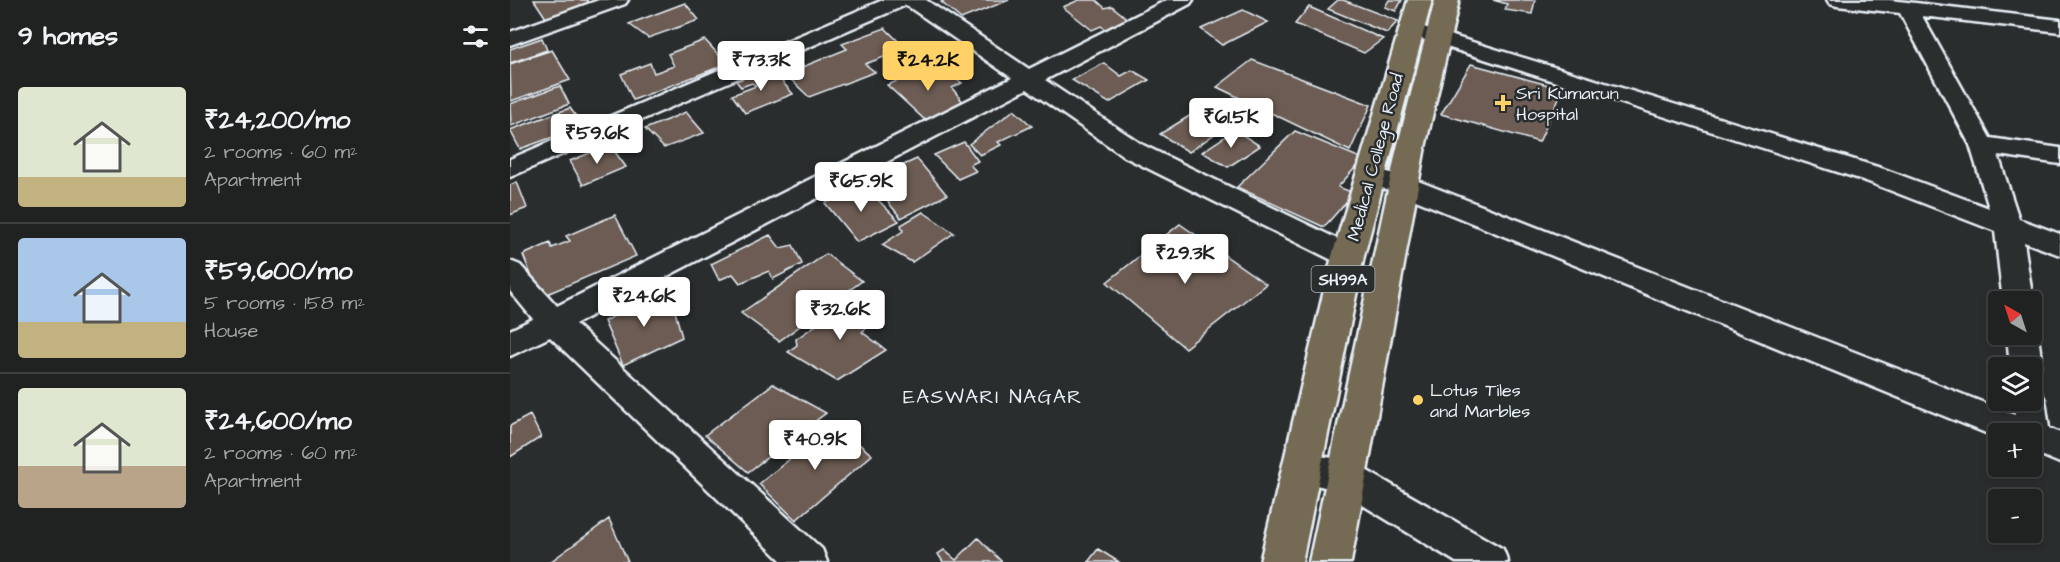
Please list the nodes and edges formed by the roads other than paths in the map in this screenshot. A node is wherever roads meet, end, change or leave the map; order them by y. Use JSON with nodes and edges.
{"nodes":[{"id":1,"x":618,"y":0,"type":"edge"},
{"id":2,"x":900,"y":0,"type":"edge"},
{"id":3,"x":912,"y":0,"type":"edge"},
{"id":4,"x":1183,"y":0,"type":"edge"},
{"id":5,"x":1447,"y":0,"type":"edge"},
{"id":6,"x":1837,"y":0,"type":"edge"},
{"id":7,"x":1935,"y":0,"type":"edge"},
{"id":8,"x":1875,"y":2,"type":"edge"},
{"id":9,"x":1908,"y":9,"type":"junction"},
{"id":10,"x":2060,"y":14,"type":"edge"},
{"id":11,"x":1422,"y":22,"type":"edge"},
{"id":12,"x":2060,"y":26,"type":"edge"},
{"id":13,"x":510,"y":39,"type":"edge"},
{"id":14,"x":1025,"y":79,"type":"junction"},
{"id":15,"x":1982,"y":145,"type":"junction"},
{"id":16,"x":2060,"y":156,"type":"edge"},
{"id":17,"x":510,"y":169,"type":"edge"},
{"id":18,"x":1369,"y":176,"type":"junction"},
{"id":19,"x":1404,"y":185,"type":"junction"},
{"id":20,"x":2008,"y":225,"type":"junction"},
{"id":21,"x":2060,"y":245,"type":"edge"},
{"id":22,"x":1348,"y":256,"type":"junction"},
{"id":23,"x":510,"y":272,"type":"edge"},
{"id":24,"x":2017,"y":291,"type":"edge"},
{"id":25,"x":553,"y":322,"type":"junction"},
{"id":26,"x":510,"y":344,"type":"edge"},
{"id":27,"x":1997,"y":423,"type":"edge"},
{"id":28,"x":1301,"y":468,"type":"junction"},
{"id":29,"x":1344,"y":476,"type":"junction"},
{"id":30,"x":810,"y":562,"type":"edge"},
{"id":31,"x":1281,"y":562,"type":"edge"},
{"id":32,"x":1330,"y":562,"type":"edge"},
{"id":33,"x":1490,"y":562,"type":"edge"}],
"edges":[{"from":1,"to":13,"type":"street"},
{"from":2,"to":17,"type":"street"},
{"from":3,"to":14,"type":"street"},
{"from":4,"to":14,"type":"street"},
{"from":5,"to":11,"type":"main road","name":"Medical College Road","number":"SH99A"},
{"from":6,"to":8,"type":"street"},
{"from":7,"to":10,"type":"street"},
{"from":8,"to":9,"type":"street"},
{"from":9,"to":12,"type":"street"},
{"from":9,"to":15,"type":"street"},
{"from":11,"to":18,"type":"main road","name":"Medical College Road","number":"SH99A"},
{"from":11,"to":19,"type":"main road","name":"Medical College Road","number":"SH99A"},
{"from":11,"to":20,"type":"street"},
{"from":14,"to":22,"type":"street"},
{"from":14,"to":25,"type":"street"},
{"from":15,"to":16,"type":"street"},
{"from":15,"to":20,"type":"street"},
{"from":18,"to":19,"type":"street"},
{"from":18,"to":22,"type":"main road","name":"Medical College Road","number":"SH99A"},
{"from":19,"to":27,"type":"street"},
{"from":19,"to":29,"type":"main road","name":"Medical College Road","number":"SH99A"},
{"from":20,"to":21,"type":"street"},
{"from":20,"to":24,"type":"street"},
{"from":22,"to":28,"type":"main road","name":"Medical College Road","number":"SH99A"},
{"from":23,"to":25,"type":"street"},
{"from":25,"to":26,"type":"street"},
{"from":25,"to":30,"type":"street"},
{"from":28,"to":29,"type":"street"},
{"from":28,"to":31,"type":"main road","name":"Medical College Road","number":"SH99A"},
{"from":29,"to":32,"type":"main road","name":"Medical College Road","number":"SH99A"},
{"from":29,"to":33,"type":"street"}]}
